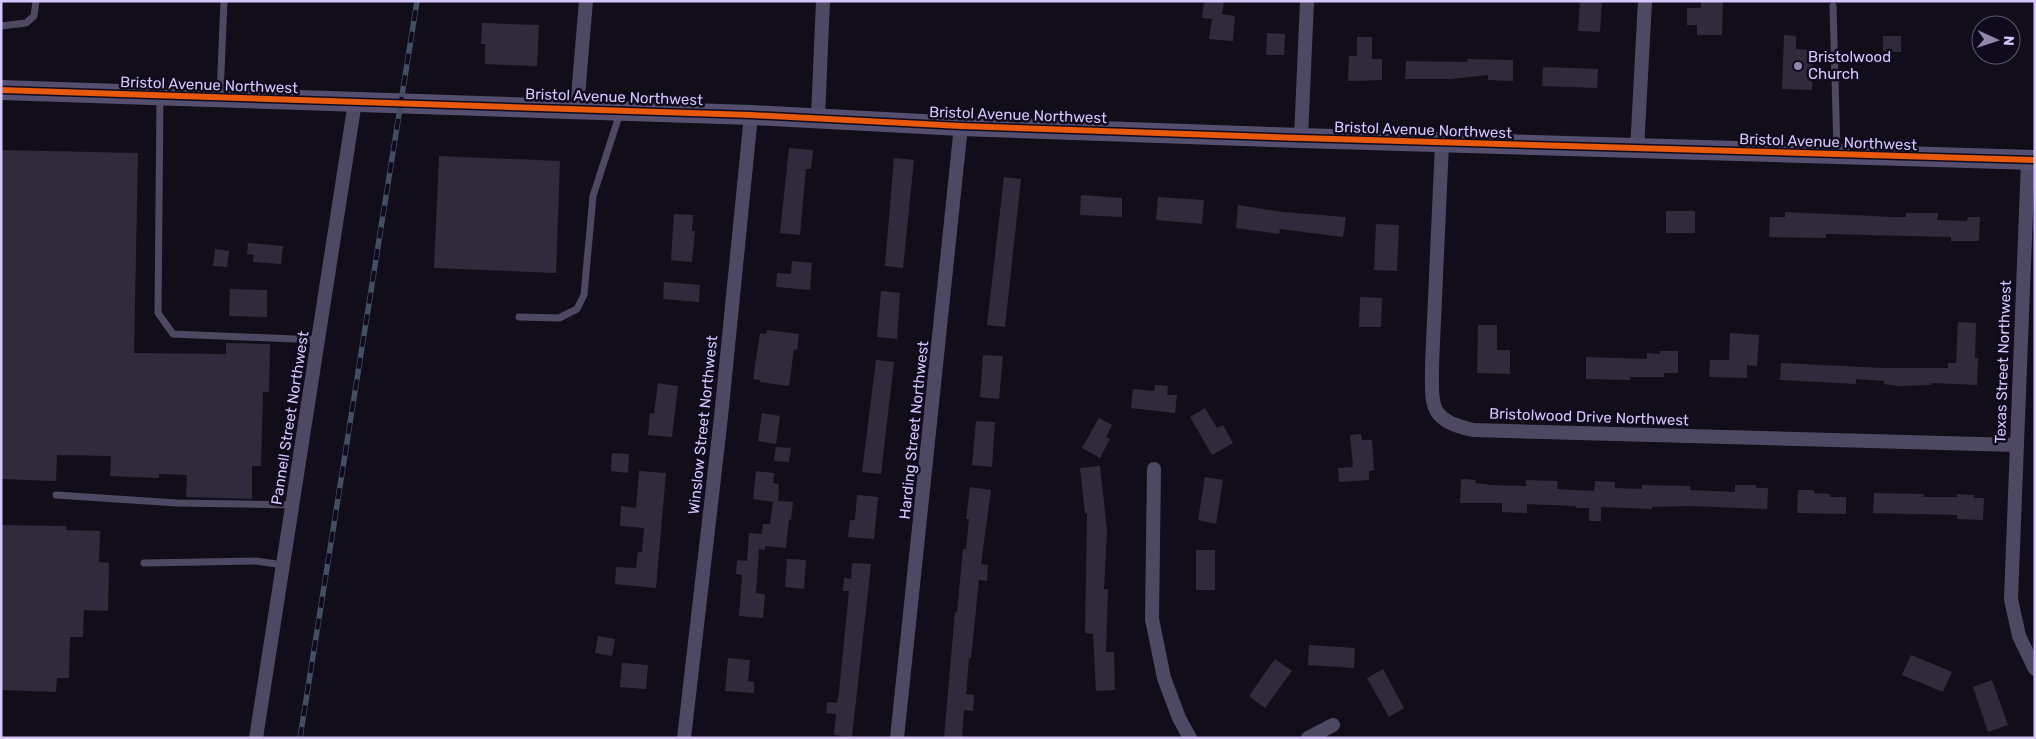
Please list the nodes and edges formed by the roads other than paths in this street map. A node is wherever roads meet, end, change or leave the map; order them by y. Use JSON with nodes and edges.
{"nodes":[{"id":1,"x":36,"y":1,"type":"edge"},
{"id":2,"x":224,"y":1,"type":"edge"},
{"id":3,"x":586,"y":1,"type":"edge"},
{"id":4,"x":823,"y":1,"type":"edge"},
{"id":5,"x":1307,"y":1,"type":"edge"},
{"id":6,"x":1645,"y":1,"type":"edge"},
{"id":7,"x":1833,"y":6,"type":"dead end"},
{"id":8,"x":1,"y":26,"type":"edge"},
{"id":9,"x":1,"y":90,"type":"edge"},
{"id":10,"x":160,"y":96,"type":"junction"},
{"id":11,"x":220,"y":98,"type":"junction"},
{"id":12,"x":355,"y":102,"type":"junction"},
{"id":13,"x":577,"y":108,"type":"junction"},
{"id":14,"x":621,"y":110,"type":"junction"},
{"id":15,"x":752,"y":114,"type":"junction"},
{"id":16,"x":818,"y":117,"type":"junction"},
{"id":17,"x":961,"y":126,"type":"junction"},
{"id":18,"x":1301,"y":138,"type":"junction"},
{"id":19,"x":1442,"y":143,"type":"junction"},
{"id":20,"x":1637,"y":150,"type":"junction"},
{"id":21,"x":1837,"y":154,"type":"junction"},
{"id":22,"x":2031,"y":160,"type":"edge"},
{"id":23,"x":519,"y":317,"type":"dead end"},
{"id":24,"x":318,"y":340,"type":"junction"},
{"id":25,"x":2016,"y":445,"type":"junction"},
{"id":26,"x":1154,"y":469,"type":"dead end"},
{"id":27,"x":56,"y":495,"type":"dead end"},
{"id":28,"x":293,"y":505,"type":"junction"},
{"id":29,"x":144,"y":563,"type":"dead end"},
{"id":30,"x":283,"y":565,"type":"junction"},
{"id":31,"x":2035,"y":669,"type":"edge"},
{"id":32,"x":1333,"y":725,"type":"dead end"},
{"id":33,"x":256,"y":738,"type":"edge"},
{"id":34,"x":684,"y":738,"type":"edge"},
{"id":35,"x":897,"y":738,"type":"edge"},
{"id":36,"x":1190,"y":738,"type":"edge"},
{"id":37,"x":1308,"y":738,"type":"edge"}],
"edges":[{"from":1,"to":8,"type":"lane"},
{"from":2,"to":11,"type":"lane"},
{"from":3,"to":13,"type":"street"},
{"from":4,"to":16,"type":"street"},
{"from":5,"to":18,"type":"street"},
{"from":6,"to":20,"type":"street"},
{"from":7,"to":21,"type":"lane"},
{"from":9,"to":10,"type":"street","name":"Bristol Avenue Northwest"},
{"from":10,"to":11,"type":"street","name":"Bristol Avenue Northwest"},
{"from":10,"to":24,"type":"lane"},
{"from":11,"to":12,"type":"street","name":"Bristol Avenue Northwest"},
{"from":12,"to":13,"type":"street","name":"Bristol Avenue Northwest"},
{"from":12,"to":24,"type":"street","name":"Pannell Street Northwest"},
{"from":13,"to":14,"type":"street","name":"Bristol Avenue Northwest"},
{"from":14,"to":15,"type":"street","name":"Bristol Avenue Northwest"},
{"from":14,"to":23,"type":"lane"},
{"from":15,"to":16,"type":"street","name":"Bristol Avenue Northwest"},
{"from":15,"to":34,"type":"street","name":"Winslow Street Northwest"},
{"from":16,"to":17,"type":"street","name":"Bristol Avenue Northwest"},
{"from":17,"to":18,"type":"street","name":"Bristol Avenue Northwest"},
{"from":17,"to":35,"type":"street","name":"Harding Street Northwest"},
{"from":18,"to":19,"type":"street","name":"Bristol Avenue Northwest"},
{"from":19,"to":20,"type":"street","name":"Bristol Avenue Northwest"},
{"from":19,"to":25,"type":"street","name":"Bristolwood Drive Northwest"},
{"from":20,"to":21,"type":"street","name":"Bristol Avenue Northwest"},
{"from":21,"to":22,"type":"street","name":"Bristol Avenue Northwest"},
{"from":22,"to":25,"type":"street","name":"Texas Street Northwest"},
{"from":24,"to":28,"type":"street","name":"Pannell Street Northwest"},
{"from":25,"to":31,"type":"street","name":"Texas Street Northwest"},
{"from":26,"to":36,"type":"street"},
{"from":27,"to":28,"type":"lane"},
{"from":28,"to":30,"type":"street","name":"Pannell Street Northwest"},
{"from":29,"to":30,"type":"lane"},
{"from":30,"to":33,"type":"street","name":"Pannell Street Northwest"},
{"from":32,"to":37,"type":"street"}]}
